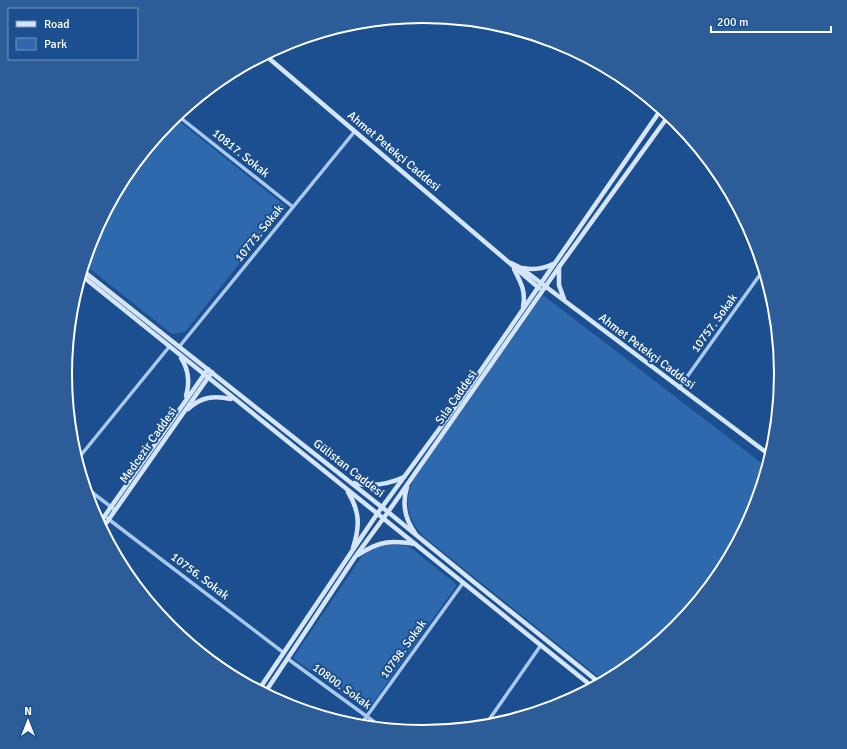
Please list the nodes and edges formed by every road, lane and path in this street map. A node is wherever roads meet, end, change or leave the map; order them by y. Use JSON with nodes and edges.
{"nodes":[{"id":1,"x":269,"y":59,"type":"edge"},
{"id":2,"x":658,"y":113,"type":"edge"},
{"id":3,"x":182,"y":119,"type":"edge"},
{"id":4,"x":665,"y":120,"type":"edge"},
{"id":5,"x":355,"y":131,"type":"junction"},
{"id":6,"x":293,"y":207,"type":"junction"},
{"id":7,"x":554,"y":264,"type":"junction"},
{"id":8,"x":514,"y":266,"type":"junction"},
{"id":9,"x":559,"y":266,"type":"junction"},
{"id":10,"x":87,"y":274,"type":"edge"},
{"id":11,"x":760,"y":275,"type":"edge"},
{"id":12,"x":85,"y":280,"type":"edge"},
{"id":13,"x":539,"y":285,"type":"junction"},
{"id":14,"x":544,"y":289,"type":"junction"},
{"id":15,"x":566,"y":302,"type":"junction"},
{"id":16,"x":522,"y":310,"type":"junction"},
{"id":17,"x":180,"y":346,"type":"junction"},
{"id":18,"x":169,"y":347,"type":"junction"},
{"id":19,"x":177,"y":353,"type":"junction"},
{"id":20,"x":210,"y":371,"type":"junction"},
{"id":21,"x":205,"y":376,"type":"junction"},
{"id":22,"x":679,"y":388,"type":"junction"},
{"id":23,"x":185,"y":400,"type":"junction"},
{"id":24,"x":234,"y":400,"type":"junction"},
{"id":25,"x":181,"y":415,"type":"junction"},
{"id":26,"x":766,"y":452,"type":"edge"},
{"id":27,"x":81,"y":453,"type":"edge"},
{"id":28,"x":406,"y":476,"type":"junction"},
{"id":29,"x":351,"y":482,"type":"junction"},
{"id":30,"x":408,"y":482,"type":"junction"},
{"id":31,"x":346,"y":489,"type":"junction"},
{"id":32,"x":93,"y":492,"type":"edge"},
{"id":33,"x":113,"y":508,"type":"junction"},
{"id":34,"x":383,"y":508,"type":"junction"},
{"id":35,"x":388,"y":512,"type":"junction"},
{"id":36,"x":377,"y":514,"type":"junction"},
{"id":37,"x":107,"y":518,"type":"junction"},
{"id":38,"x":382,"y":519,"type":"junction"},
{"id":39,"x":104,"y":520,"type":"edge"},
{"id":40,"x":105,"y":523,"type":"edge"},
{"id":41,"x":418,"y":537,"type":"junction"},
{"id":42,"x":416,"y":544,"type":"junction"},
{"id":43,"x":352,"y":553,"type":"junction"},
{"id":44,"x":355,"y":557,"type":"junction"},
{"id":45,"x":463,"y":583,"type":"junction"},
{"id":46,"x":540,"y":646,"type":"junction"},
{"id":47,"x":284,"y":653,"type":"junction"},
{"id":48,"x":288,"y":659,"type":"junction"},
{"id":49,"x":596,"y":681,"type":"edge"},
{"id":50,"x":589,"y":684,"type":"edge"},
{"id":51,"x":261,"y":686,"type":"edge"},
{"id":52,"x":267,"y":689,"type":"edge"},
{"id":53,"x":367,"y":717,"type":"junction"},
{"id":54,"x":489,"y":719,"type":"edge"},
{"id":55,"x":364,"y":721,"type":"edge"},
{"id":56,"x":375,"y":722,"type":"edge"}],
"edges":[{"from":1,"to":5,"type":"street","name":"Ahmet Petekçi Caddesi"},
{"from":2,"to":7,"type":"street","name":"Sıla Caddesi"},
{"from":3,"to":6,"type":"street","name":"10817. Sokak"},
{"from":4,"to":9,"type":"street","name":"Sıla Caddesi"},
{"from":5,"to":6,"type":"street","name":"10773. Sokak"},
{"from":5,"to":8,"type":"street","name":"Ahmet Petekçi Caddesi"},
{"from":6,"to":17,"type":"street","name":"10773. Sokak"},
{"from":7,"to":8,"type":"street"},
{"from":7,"to":13,"type":"street","name":"Sıla Caddesi"},
{"from":8,"to":13,"type":"street","name":"Ahmet Petekçi Caddesi"},
{"from":8,"to":16,"type":"street"},
{"from":9,"to":14,"type":"street","name":"Sıla Caddesi"},
{"from":9,"to":15,"type":"street"},
{"from":10,"to":17,"type":"street","name":"Gülistan Caddesi"},
{"from":11,"to":22,"type":"street","name":"10757. Sokak"},
{"from":12,"to":18,"type":"street","name":"Gülistan Caddesi"},
{"from":13,"to":14,"type":"street","name":"Ahmet Petekçi Caddesi"},
{"from":13,"to":16,"type":"street","name":"Sıla Caddesi"},
{"from":14,"to":15,"type":"street","name":"Ahmet Petekçi Caddesi"},
{"from":14,"to":30,"type":"street","name":"Sıla Caddesi"},
{"from":15,"to":22,"type":"street","name":"Ahmet Petekçi Caddesi"},
{"from":16,"to":28,"type":"street","name":"Sıla Caddesi"},
{"from":17,"to":20,"type":"street","name":"Gülistan Caddesi"},
{"from":18,"to":19,"type":"street","name":"Gülistan Caddesi"},
{"from":18,"to":27,"type":"street"},
{"from":19,"to":21,"type":"street","name":"Gülistan Caddesi"},
{"from":19,"to":23,"type":"street"},
{"from":20,"to":21,"type":"street","name":"Medcezir Caddesi"},
{"from":20,"to":29,"type":"street","name":"Gülistan Caddesi"},
{"from":21,"to":23,"type":"street","name":"Medcezir Caddesi"},
{"from":21,"to":24,"type":"street","name":"Gülistan Caddesi"},
{"from":21,"to":25,"type":"street","name":"Medcezir Caddesi"},
{"from":22,"to":26,"type":"street","name":"Ahmet Petekçi Caddesi"},
{"from":23,"to":33,"type":"street","name":"Medcezir Caddesi"},
{"from":24,"to":25,"type":"street"},
{"from":24,"to":31,"type":"street","name":"Gülistan Caddesi"},
{"from":25,"to":33,"type":"street","name":"Medcezir Caddesi"},
{"from":28,"to":29,"type":"street"},
{"from":28,"to":34,"type":"street","name":"Sıla Caddesi"},
{"from":29,"to":34,"type":"street","name":"Gülistan Caddesi"},
{"from":30,"to":35,"type":"street","name":"Sıla Caddesi"},
{"from":30,"to":41,"type":"street"},
{"from":31,"to":36,"type":"street","name":"Gülistan Caddesi"},
{"from":31,"to":43,"type":"street"},
{"from":32,"to":33,"type":"street"},
{"from":33,"to":37,"type":"street","name":"Medcezir Caddesi"},
{"from":34,"to":35,"type":"street","name":"Gülistan Caddesi"},
{"from":34,"to":36,"type":"street","name":"Sıla Caddesi"},
{"from":35,"to":38,"type":"street","name":"Sıla Caddesi"},
{"from":35,"to":41,"type":"street","name":"Gülistan Caddesi"},
{"from":36,"to":38,"type":"street","name":"Gülistan Caddesi"},
{"from":36,"to":43,"type":"street","name":"Sıla Caddesi"},
{"from":37,"to":39,"type":"street","name":"Medcezir Caddesi"},
{"from":37,"to":40,"type":"street","name":"Medcezir Caddesi"},
{"from":37,"to":47,"type":"street","name":"10756. Sokak"},
{"from":38,"to":42,"type":"street","name":"Gülistan Caddesi"},
{"from":38,"to":44,"type":"street","name":"Sıla Caddesi"},
{"from":41,"to":49,"type":"street","name":"Gülistan Caddesi"},
{"from":42,"to":44,"type":"street"},
{"from":42,"to":45,"type":"street","name":"Gülistan Caddesi"},
{"from":43,"to":47,"type":"street","name":"Sıla Caddesi"},
{"from":44,"to":48,"type":"street","name":"Sıla Caddesi"},
{"from":45,"to":46,"type":"street","name":"Gülistan Caddesi"},
{"from":45,"to":53,"type":"street","name":"10798. Sokak"},
{"from":46,"to":50,"type":"street","name":"Gülistan Caddesi"},
{"from":46,"to":54,"type":"street"},
{"from":47,"to":51,"type":"street","name":"Sıla Caddesi"},
{"from":48,"to":52,"type":"street","name":"Sıla Caddesi"},
{"from":48,"to":53,"type":"street","name":"10800. Sokak"},
{"from":53,"to":55,"type":"street","name":"10798. Sokak"},
{"from":53,"to":56,"type":"street","name":"10800. Sokak"}]}
